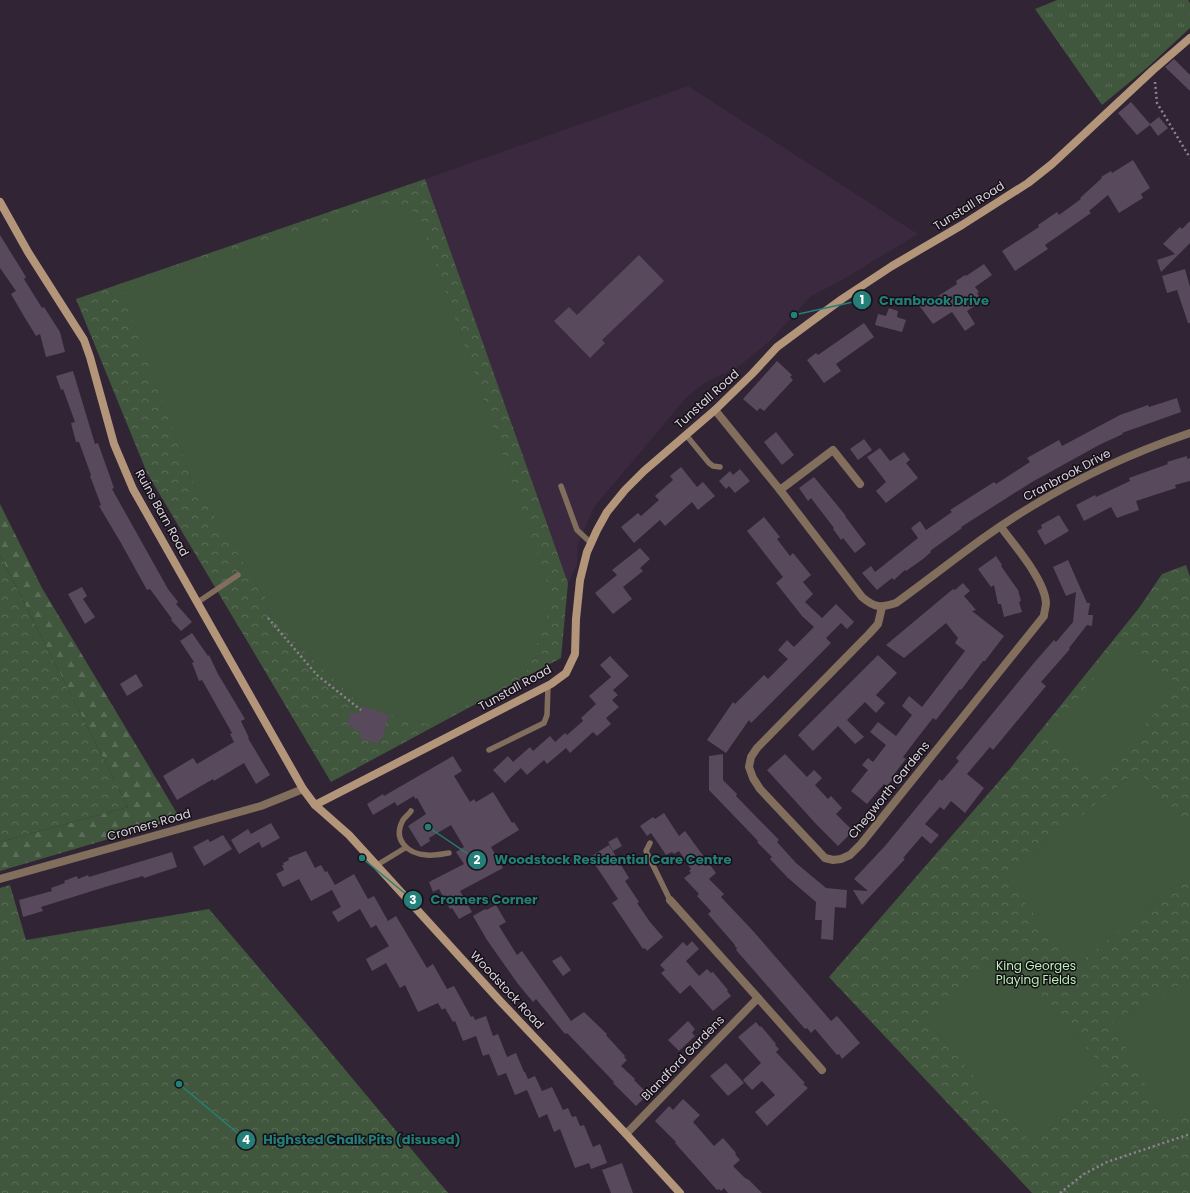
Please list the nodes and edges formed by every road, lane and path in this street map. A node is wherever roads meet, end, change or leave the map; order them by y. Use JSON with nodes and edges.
{"nodes":[{"id":1,"x":1190,"y":38,"type":"edge"},
{"id":2,"x":1153,"y":70,"type":"junction"},
{"id":3,"x":1190,"y":158,"type":"edge"},
{"id":4,"x":0,"y":202,"type":"edge"},
{"id":5,"x":715,"y":410,"type":"junction"},
{"id":6,"x":1190,"y":433,"type":"edge"},
{"id":7,"x":686,"y":435,"type":"junction"},
{"id":8,"x":720,"y":467,"type":"dead end"},
{"id":9,"x":860,"y":484,"type":"dead end"},
{"id":10,"x":561,"y":486,"type":"dead end"},
{"id":11,"x":780,"y":490,"type":"junction"},
{"id":12,"x":1001,"y":527,"type":"junction"},
{"id":13,"x":590,"y":543,"type":"junction"},
{"id":14,"x":238,"y":575,"type":"dead end"},
{"id":15,"x":198,"y":602,"type":"junction"},
{"id":16,"x":882,"y":607,"type":"junction"},
{"id":17,"x":268,"y":618,"type":"dead end"},
{"id":18,"x":548,"y":686,"type":"junction"},
{"id":19,"x":361,"y":710,"type":"dead end"},
{"id":20,"x":489,"y":750,"type":"dead end"},
{"id":21,"x":303,"y":789,"type":"junction"},
{"id":22,"x":315,"y":805,"type":"junction"},
{"id":23,"x":411,"y":810,"type":"dead end"},
{"id":24,"x":650,"y":843,"type":"dead end"},
{"id":25,"x":405,"y":848,"type":"junction"},
{"id":26,"x":449,"y":854,"type":"dead end"},
{"id":27,"x":377,"y":865,"type":"junction"},
{"id":28,"x":0,"y":879,"type":"edge"},
{"id":29,"x":670,"y":900,"type":"joint"},
{"id":30,"x":758,"y":998,"type":"junction"},
{"id":31,"x":822,"y":1070,"type":"dead end"},
{"id":32,"x":626,"y":1134,"type":"junction"},
{"id":33,"x":1190,"y":1134,"type":"edge"},
{"id":34,"x":680,"y":1193,"type":"edge"},
{"id":35,"x":1060,"y":1193,"type":"edge"}],
"edges":[{"from":1,"to":2,"type":"street","name":"Tunstall Road"},
{"from":2,"to":3,"type":"path"},
{"from":2,"to":5,"type":"street","name":"Tunstall Road"},
{"from":4,"to":15,"type":"street","name":"Ruins Barn Road"},
{"from":5,"to":7,"type":"street","name":"Tunstall Road"},
{"from":5,"to":11,"type":"street"},
{"from":6,"to":12,"type":"street","name":"Cranbrook Drive"},
{"from":7,"to":8,"type":"lane"},
{"from":7,"to":13,"type":"street","name":"Tunstall Road"},
{"from":9,"to":11,"type":"street"},
{"from":10,"to":13,"type":"lane"},
{"from":11,"to":16,"type":"street"},
{"from":12,"to":16,"type":"street","name":"Cranbrook Drive"},
{"from":12,"to":16,"type":"street","name":"Chegworth Gardens"},
{"from":13,"to":18,"type":"street","name":"Tunstall Road"},
{"from":14,"to":15,"type":"lane"},
{"from":15,"to":21,"type":"street","name":"Ruins Barn Road"},
{"from":17,"to":19,"type":"path"},
{"from":18,"to":20,"type":"lane"},
{"from":18,"to":22,"type":"street","name":"Tunstall Road"},
{"from":21,"to":22,"type":"street","name":"Ruins Barn Road"},
{"from":21,"to":28,"type":"street","name":"Cromers Road"},
{"from":22,"to":27,"type":"street","name":"Woodstock Road"},
{"from":23,"to":25,"type":"lane"},
{"from":24,"to":29,"type":"lane"},
{"from":25,"to":26,"type":"lane"},
{"from":25,"to":27,"type":"lane"},
{"from":27,"to":32,"type":"street","name":"Woodstock Road"},
{"from":29,"to":30,"type":"street"},
{"from":30,"to":31,"type":"street"},
{"from":30,"to":32,"type":"street","name":"Blandford Gardens"},
{"from":32,"to":34,"type":"street","name":"Woodstock Road"},
{"from":33,"to":35,"type":"path"}]}
